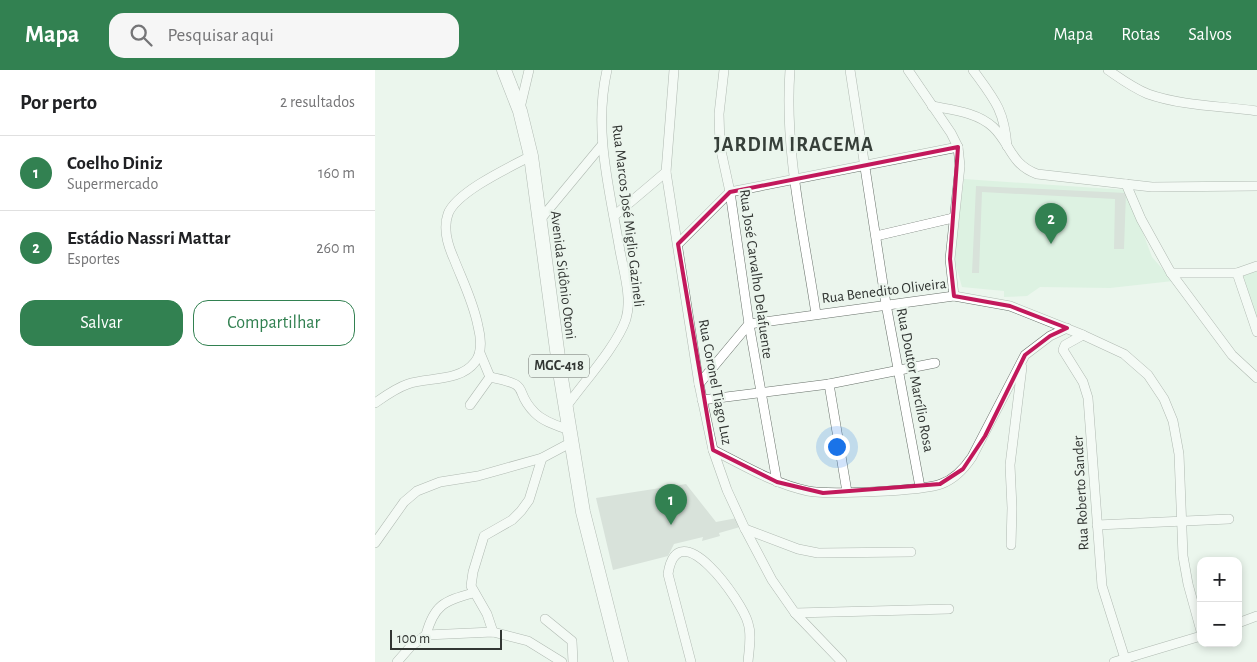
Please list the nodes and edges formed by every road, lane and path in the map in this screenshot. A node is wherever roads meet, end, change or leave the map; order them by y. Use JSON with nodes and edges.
{"nodes":[{"id":1,"x":504,"y":70,"type":"edge"},
{"id":2,"x":529,"y":70,"type":"edge"},
{"id":3,"x":607,"y":70,"type":"edge"},
{"id":4,"x":674,"y":70,"type":"edge"},
{"id":5,"x":724,"y":70,"type":"edge"},
{"id":6,"x":790,"y":70,"type":"edge"},
{"id":7,"x":851,"y":70,"type":"edge"},
{"id":8,"x":907,"y":70,"type":"edge"},
{"id":9,"x":973,"y":70,"type":"edge"},
{"id":10,"x":1108,"y":70,"type":"edge"},
{"id":11,"x":932,"y":106,"type":"junction"},
{"id":12,"x":520,"y":111,"type":"junction"},
{"id":13,"x":1257,"y":111,"type":"edge"},
{"id":14,"x":602,"y":145,"type":"junction"},
{"id":15,"x":1007,"y":146,"type":"junction"},
{"id":16,"x":958,"y":147,"type":"junction"},
{"id":17,"x":531,"y":156,"type":"junction"},
{"id":18,"x":865,"y":164,"type":"junction"},
{"id":19,"x":665,"y":172,"type":"junction"},
{"id":20,"x":795,"y":178,"type":"junction"},
{"id":21,"x":1126,"y":184,"type":"junction"},
{"id":22,"x":1257,"y":186,"type":"edge"},
{"id":23,"x":730,"y":192,"type":"junction"},
{"id":24,"x":614,"y":216,"type":"junction"},
{"id":25,"x":953,"y":218,"type":"junction"},
{"id":26,"x":539,"y":221,"type":"junction"},
{"id":27,"x":875,"y":236,"type":"junction"},
{"id":28,"x":678,"y":244,"type":"junction"},
{"id":29,"x":1257,"y":266,"type":"edge"},
{"id":30,"x":1237,"y":272,"type":"junction"},
{"id":31,"x":1171,"y":273,"type":"junction"},
{"id":32,"x":954,"y":296,"type":"junction"},
{"id":33,"x":886,"y":304,"type":"junction"},
{"id":34,"x":816,"y":314,"type":"junction"},
{"id":35,"x":749,"y":324,"type":"junction"},
{"id":36,"x":1067,"y":328,"type":"junction"},
{"id":37,"x":1257,"y":332,"type":"edge"},
{"id":38,"x":1083,"y":335,"type":"junction"},
{"id":39,"x":481,"y":353,"type":"junction"},
{"id":40,"x":1025,"y":355,"type":"junction"},
{"id":41,"x":935,"y":363,"type":"dead end"},
{"id":42,"x":900,"y":369,"type":"junction"},
{"id":43,"x":490,"y":377,"type":"junction"},
{"id":44,"x":1257,"y":378,"type":"edge"},
{"id":45,"x":699,"y":384,"type":"junction"},
{"id":46,"x":829,"y":384,"type":"junction"},
{"id":47,"x":760,"y":392,"type":"junction"},
{"id":48,"x":702,"y":400,"type":"junction"},
{"id":49,"x":375,"y":403,"type":"edge"},
{"id":50,"x":470,"y":405,"type":"dead end"},
{"id":51,"x":565,"y":407,"type":"junction"},
{"id":52,"x":570,"y":436,"type":"junction"},
{"id":53,"x":713,"y":450,"type":"junction"},
{"id":54,"x":542,"y":458,"type":"junction"},
{"id":55,"x":777,"y":482,"type":"junction"},
{"id":56,"x":920,"y":487,"type":"junction"},
{"id":57,"x":847,"y":492,"type":"junction"},
{"id":58,"x":1229,"y":519,"type":"dead end"},
{"id":59,"x":1183,"y":520,"type":"junction"},
{"id":60,"x":1097,"y":525,"type":"junction"},
{"id":61,"x":745,"y":529,"type":"junction"},
{"id":62,"x":375,"y":543,"type":"edge"},
{"id":63,"x":1011,"y":545,"type":"dead end"},
{"id":64,"x":911,"y":552,"type":"dead end"},
{"id":65,"x":473,"y":593,"type":"junction"},
{"id":66,"x":949,"y":609,"type":"dead end"},
{"id":67,"x":795,"y":613,"type":"junction"},
{"id":68,"x":1257,"y":616,"type":"edge"},
{"id":69,"x":1197,"y":618,"type":"edge"},
{"id":70,"x":545,"y":619,"type":"dead end"},
{"id":71,"x":1242,"y":622,"type":"edge"},
{"id":72,"x":493,"y":632,"type":"junction"},
{"id":73,"x":426,"y":634,"type":"junction"},
{"id":74,"x":1197,"y":637,"type":"edge"},
{"id":75,"x":1126,"y":660,"type":"edge"},
{"id":76,"x":397,"y":662,"type":"edge"},
{"id":77,"x":562,"y":662,"type":"edge"},
{"id":78,"x":573,"y":662,"type":"edge"},
{"id":79,"x":621,"y":662,"type":"edge"},
{"id":80,"x":691,"y":662,"type":"edge"},
{"id":81,"x":748,"y":662,"type":"edge"},
{"id":82,"x":842,"y":662,"type":"edge"},
{"id":83,"x":1114,"y":662,"type":"edge"}],
"edges":[{"from":1,"to":12,"type":"main road","name":"Avenida Sidônio Otoni","number":"MGC-418"},
{"from":2,"to":12,"type":"street"},
{"from":3,"to":14,"type":"street","name":"Rua Marcos José Miglio Gazineli"},
{"from":4,"to":19,"type":"street","name":"Rua Coronel Tiago Luz"},
{"from":5,"to":23,"type":"street","name":"Rua José Carvalho Delafuente"},
{"from":6,"to":20,"type":"street"},
{"from":7,"to":18,"type":"street","name":"Rua Doutor Marcílio Rosa"},
{"from":8,"to":11,"type":"street"},
{"from":9,"to":15,"type":"street"},
{"from":10,"to":13,"type":"street"},
{"from":11,"to":15,"type":"street"},
{"from":11,"to":16,"type":"street"},
{"from":12,"to":17,"type":"main road","name":"Avenida Sidônio Otoni","number":"MGC-418"},
{"from":14,"to":24,"type":"street","name":"Rua Marcos José Miglio Gazineli"},
{"from":14,"to":26,"type":"street"},
{"from":15,"to":21,"type":"street"},
{"from":16,"to":18,"type":"street"},
{"from":16,"to":25,"type":"street"},
{"from":17,"to":26,"type":"main road","name":"Avenida Sidônio Otoni","number":"MGC-418"},
{"from":17,"to":39,"type":"street"},
{"from":18,"to":20,"type":"street"},
{"from":18,"to":27,"type":"street","name":"Rua Doutor Marcílio Rosa"},
{"from":19,"to":24,"type":"street"},
{"from":19,"to":28,"type":"street","name":"Rua Coronel Tiago Luz"},
{"from":20,"to":23,"type":"street"},
{"from":20,"to":34,"type":"street"},
{"from":21,"to":22,"type":"street"},
{"from":21,"to":31,"type":"street"},
{"from":23,"to":28,"type":"street"},
{"from":23,"to":35,"type":"street","name":"Rua José Carvalho Delafuente"},
{"from":24,"to":51,"type":"street","name":"Rua Marcos José Miglio Gazineli"},
{"from":25,"to":27,"type":"street"},
{"from":25,"to":32,"type":"street"},
{"from":26,"to":51,"type":"main road","name":"Avenida Sidônio Otoni","number":"MGC-418"},
{"from":27,"to":33,"type":"street","name":"Rua Doutor Marcílio Rosa"},
{"from":28,"to":45,"type":"street","name":"Rua Coronel Tiago Luz"},
{"from":29,"to":30,"type":"street"},
{"from":30,"to":31,"type":"street"},
{"from":30,"to":37,"type":"street"},
{"from":31,"to":44,"type":"street"},
{"from":32,"to":33,"type":"street","name":"Rua Benedito Oliveira"},
{"from":32,"to":36,"type":"street","name":"Rua Benedito Oliveira"},
{"from":33,"to":34,"type":"street","name":"Rua Benedito Oliveira"},
{"from":33,"to":42,"type":"street","name":"Rua Doutor Marcílio Rosa"},
{"from":34,"to":35,"type":"street","name":"Rua Benedito Oliveira"},
{"from":35,"to":45,"type":"street"},
{"from":35,"to":47,"type":"street","name":"Rua José Carvalho Delafuente"},
{"from":36,"to":38,"type":"street","name":"Rua Benedito Oliveira"},
{"from":36,"to":40,"type":"street"},
{"from":38,"to":59,"type":"street","name":"Rua Benedito Oliveira"},
{"from":38,"to":60,"type":"street","name":"Rua Roberto Sander"},
{"from":39,"to":43,"type":"street"},
{"from":39,"to":49,"type":"street"},
{"from":40,"to":56,"type":"street"},
{"from":40,"to":63,"type":"street"},
{"from":41,"to":42,"type":"street"},
{"from":42,"to":46,"type":"street"},
{"from":42,"to":56,"type":"street","name":"Rua Doutor Marcílio Rosa"},
{"from":43,"to":50,"type":"street"},
{"from":43,"to":52,"type":"street"},
{"from":45,"to":48,"type":"street","name":"Rua Coronel Tiago Luz"},
{"from":46,"to":47,"type":"street"},
{"from":46,"to":57,"type":"street"},
{"from":47,"to":48,"type":"street"},
{"from":47,"to":55,"type":"street","name":"Rua José Carvalho Delafuente"},
{"from":48,"to":53,"type":"street","name":"Rua Coronel Tiago Luz"},
{"from":51,"to":52,"type":"main road","name":"Avenida Sidônio Otoni","number":"MGC-418"},
{"from":52,"to":54,"type":"street"},
{"from":52,"to":79,"type":"main road","name":"Avenida Sidônio Otoni","number":"MGC-418"},
{"from":53,"to":55,"type":"street"},
{"from":53,"to":61,"type":"street","name":"Rua Coronel Tiago Luz"},
{"from":54,"to":62,"type":"street"},
{"from":54,"to":65,"type":"street"},
{"from":55,"to":57,"type":"street"},
{"from":56,"to":57,"type":"street"},
{"from":58,"to":59,"type":"street"},
{"from":59,"to":60,"type":"street"},
{"from":59,"to":69,"type":"street","name":"Rua Benedito Oliveira"},
{"from":60,"to":75,"type":"street","name":"Rua Roberto Sander"},
{"from":61,"to":64,"type":"street"},
{"from":61,"to":67,"type":"street","name":"Rua Coronel Tiago Luz"},
{"from":65,"to":72,"type":"street"},
{"from":65,"to":73,"type":"street"},
{"from":66,"to":67,"type":"street"},
{"from":67,"to":82,"type":"street","name":"Rua Coronel Tiago Luz"},
{"from":68,"to":71,"type":"street"},
{"from":70,"to":78,"type":"street"},
{"from":72,"to":73,"type":"street"},
{"from":72,"to":77,"type":"street"},
{"from":73,"to":76,"type":"street"},
{"from":74,"to":75,"type":"street"},
{"from":75,"to":83,"type":"street"},
{"from":80,"to":81,"type":"street"}]}
